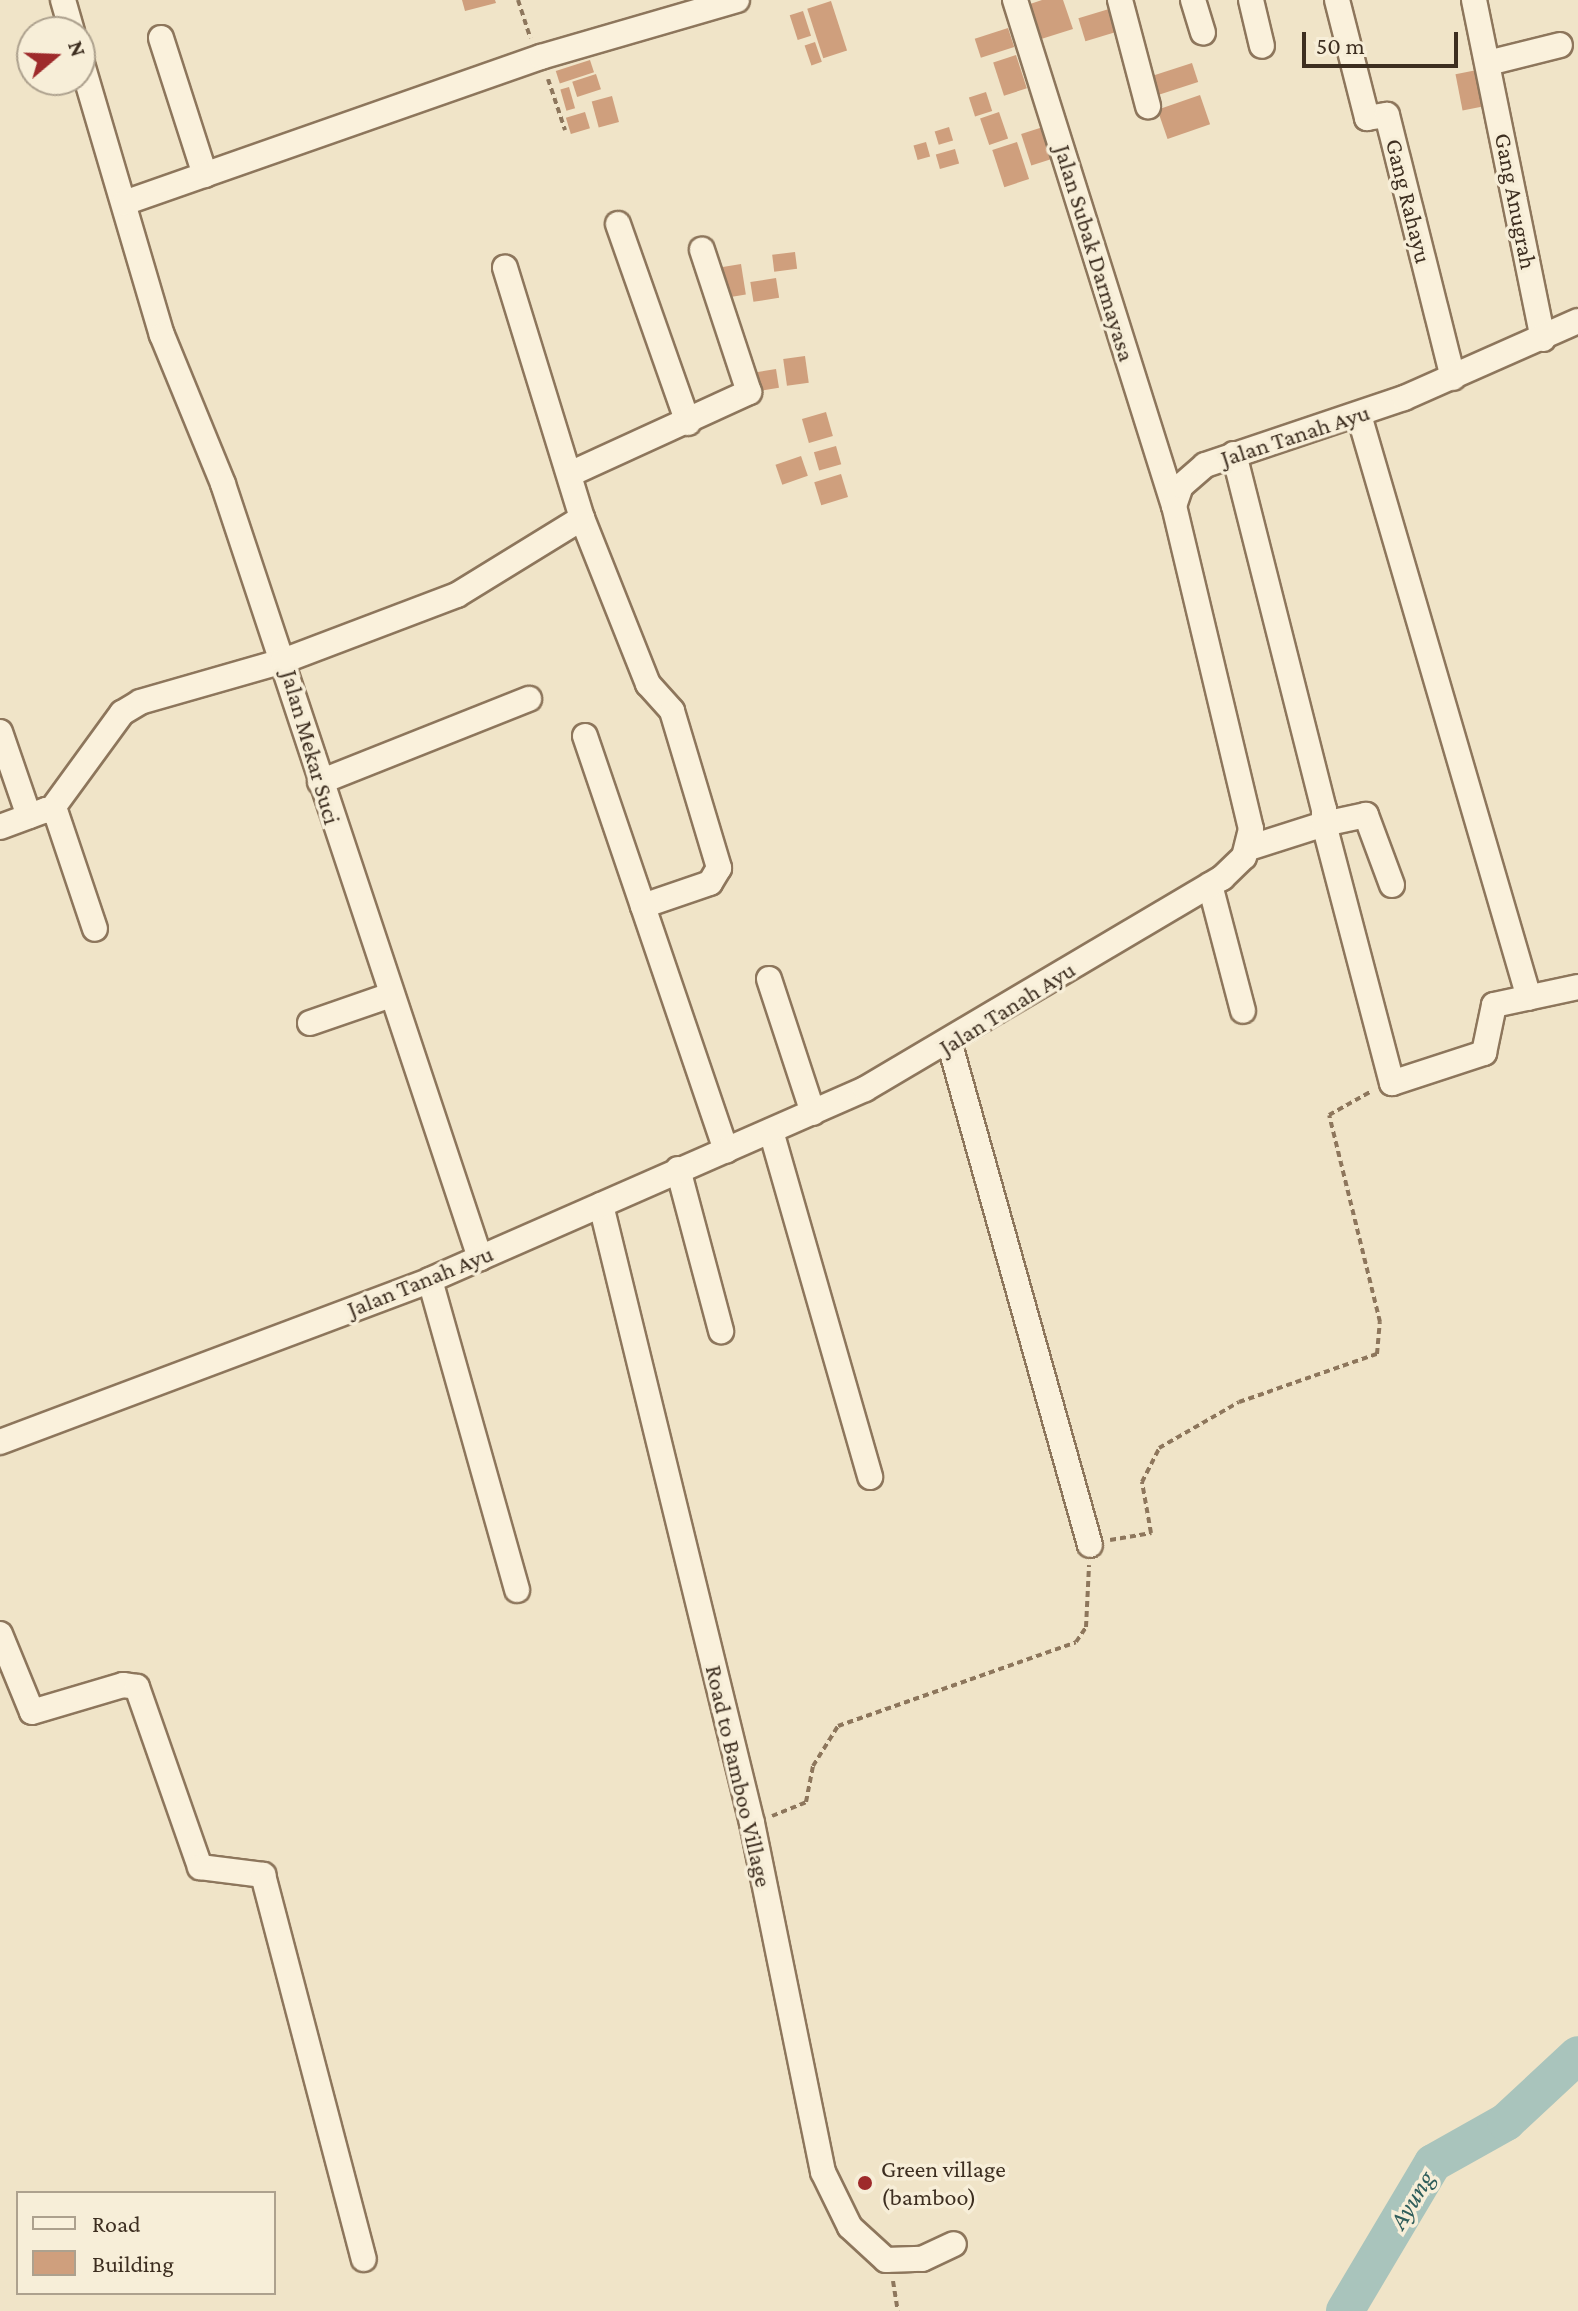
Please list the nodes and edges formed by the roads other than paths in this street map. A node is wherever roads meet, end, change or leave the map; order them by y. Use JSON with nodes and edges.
{"nodes":[{"id":1,"x":737,"y":0,"type":"edge"},
{"id":2,"x":1015,"y":0,"type":"edge"},
{"id":3,"x":1120,"y":0,"type":"edge"},
{"id":4,"x":1193,"y":0,"type":"edge"},
{"id":5,"x":1251,"y":0,"type":"edge"},
{"id":6,"x":1337,"y":0,"type":"edge"},
{"id":7,"x":1474,"y":0,"type":"edge"},
{"id":8,"x":1203,"y":32,"type":"dead end"},
{"id":9,"x":161,"y":38,"type":"dead end"},
{"id":10,"x":1560,"y":45,"type":"dead end"},
{"id":11,"x":1262,"y":46,"type":"dead end"},
{"id":12,"x":1488,"y":63,"type":"junction"},
{"id":13,"x":92,"y":96,"type":"edge"},
{"id":14,"x":1148,"y":106,"type":"dead end"},
{"id":15,"x":205,"y":175,"type":"junction"},
{"id":16,"x":124,"y":203,"type":"junction"},
{"id":17,"x":618,"y":224,"type":"dead end"},
{"id":18,"x":702,"y":250,"type":"dead end"},
{"id":19,"x":505,"y":268,"type":"dead end"},
{"id":20,"x":1578,"y":321,"type":"edge"},
{"id":21,"x":1543,"y":339,"type":"junction"},
{"id":22,"x":1453,"y":378,"type":"junction"},
{"id":23,"x":1359,"y":415,"type":"junction"},
{"id":24,"x":688,"y":423,"type":"junction"},
{"id":25,"x":1234,"y":454,"type":"junction"},
{"id":26,"x":570,"y":474,"type":"junction"},
{"id":27,"x":1174,"y":506,"type":"junction"},
{"id":28,"x":582,"y":518,"type":"junction"},
{"id":29,"x":283,"y":661,"type":"junction"},
{"id":30,"x":529,"y":699,"type":"dead end"},
{"id":31,"x":0,"y":732,"type":"edge"},
{"id":32,"x":585,"y":736,"type":"dead end"},
{"id":33,"x":320,"y":782,"type":"junction"},
{"id":34,"x":40,"y":813,"type":"junction"},
{"id":35,"x":1324,"y":824,"type":"junction"},
{"id":36,"x":0,"y":827,"type":"edge"},
{"id":37,"x":1249,"y":848,"type":"junction"},
{"id":38,"x":1210,"y":885,"type":"junction"},
{"id":39,"x":1392,"y":885,"type":"dead end"},
{"id":40,"x":643,"y":906,"type":"junction"},
{"id":41,"x":95,"y":929,"type":"dead end"},
{"id":42,"x":769,"y":979,"type":"dead end"},
{"id":43,"x":1578,"y":987,"type":"edge"},
{"id":44,"x":388,"y":996,"type":"junction"},
{"id":45,"x":1529,"y":998,"type":"junction"},
{"id":46,"x":1243,"y":1011,"type":"dead end"},
{"id":47,"x":310,"y":1023,"type":"dead end"},
{"id":48,"x":950,"y":1045,"type":"junction"},
{"id":49,"x":813,"y":1113,"type":"junction"},
{"id":50,"x":771,"y":1131,"type":"junction"},
{"id":51,"x":726,"y":1151,"type":"junction"},
{"id":52,"x":678,"y":1169,"type":"junction"},
{"id":53,"x":601,"y":1205,"type":"junction"},
{"id":54,"x":480,"y":1258,"type":"junction"},
{"id":55,"x":430,"y":1280,"type":"junction"},
{"id":56,"x":721,"y":1331,"type":"dead end"},
{"id":57,"x":0,"y":1442,"type":"edge"},
{"id":58,"x":870,"y":1477,"type":"dead end"},
{"id":59,"x":1090,"y":1545,"type":"road end"},
{"id":60,"x":517,"y":1590,"type":"dead end"},
{"id":61,"x":0,"y":1634,"type":"edge"},
{"id":62,"x":954,"y":2244,"type":"dead end"},
{"id":63,"x":364,"y":2259,"type":"dead end"}],
"edges":[{"from":1,"to":15,"type":"street"},
{"from":2,"to":27,"type":"street","name":"Jalan Subak Darmayasa"},
{"from":3,"to":14,"type":"street"},
{"from":4,"to":8,"type":"street"},
{"from":5,"to":11,"type":"street"},
{"from":6,"to":22,"type":"street","name":"Gang Rahayu"},
{"from":7,"to":12,"type":"street","name":"Gang Anugrah"},
{"from":9,"to":15,"type":"street"},
{"from":10,"to":12,"type":"street"},
{"from":12,"to":21,"type":"street","name":"Gang Anugrah"},
{"from":13,"to":16,"type":"street"},
{"from":15,"to":16,"type":"street"},
{"from":16,"to":29,"type":"street"},
{"from":17,"to":24,"type":"street"},
{"from":18,"to":24,"type":"street"},
{"from":19,"to":26,"type":"street"},
{"from":20,"to":21,"type":"street","name":"Jalan Tanah Ayu"},
{"from":21,"to":22,"type":"street","name":"Jalan Tanah Ayu"},
{"from":22,"to":23,"type":"street","name":"Jalan Tanah Ayu"},
{"from":23,"to":25,"type":"street","name":"Jalan Tanah Ayu"},
{"from":23,"to":45,"type":"street"},
{"from":24,"to":26,"type":"street"},
{"from":25,"to":27,"type":"street","name":"Jalan Tanah Ayu"},
{"from":25,"to":35,"type":"street"},
{"from":26,"to":28,"type":"street"},
{"from":27,"to":37,"type":"street"},
{"from":28,"to":29,"type":"street","name":"Jalan Mekar Suci"},
{"from":28,"to":40,"type":"street"},
{"from":29,"to":33,"type":"street","name":"Jalan Mekar Suci"},
{"from":29,"to":34,"type":"street"},
{"from":30,"to":33,"type":"street"},
{"from":31,"to":34,"type":"street"},
{"from":32,"to":40,"type":"street"},
{"from":33,"to":44,"type":"street","name":"Jalan Mekar Suci"},
{"from":34,"to":36,"type":"street"},
{"from":34,"to":41,"type":"street"},
{"from":35,"to":37,"type":"street"},
{"from":35,"to":39,"type":"street"},
{"from":35,"to":45,"type":"street"},
{"from":37,"to":38,"type":"street","name":"Jalan Tanah Ayu"},
{"from":38,"to":46,"type":"street"},
{"from":38,"to":48,"type":"street","name":"Jalan Tanah Ayu"},
{"from":40,"to":51,"type":"street"},
{"from":42,"to":49,"type":"street"},
{"from":43,"to":45,"type":"street"},
{"from":44,"to":47,"type":"street"},
{"from":44,"to":54,"type":"street","name":"Jalan Mekar Suci"},
{"from":48,"to":49,"type":"street","name":"Jalan Tanah Ayu"},
{"from":48,"to":59,"type":"street"},
{"from":49,"to":50,"type":"street","name":"Jalan Tanah Ayu"},
{"from":50,"to":51,"type":"street","name":"Jalan Tanah Ayu"},
{"from":50,"to":58,"type":"street"},
{"from":51,"to":52,"type":"street","name":"Jalan Tanah Ayu"},
{"from":52,"to":53,"type":"street","name":"Jalan Tanah Ayu"},
{"from":52,"to":56,"type":"street"},
{"from":53,"to":54,"type":"street","name":"Jalan Tanah Ayu"},
{"from":53,"to":62,"type":"street","name":"Road to Bamboo Village"},
{"from":54,"to":55,"type":"street","name":"Jalan Tanah Ayu"},
{"from":55,"to":57,"type":"street","name":"Jalan Tanah Ayu"},
{"from":55,"to":60,"type":"street"},
{"from":61,"to":63,"type":"street"}]}
